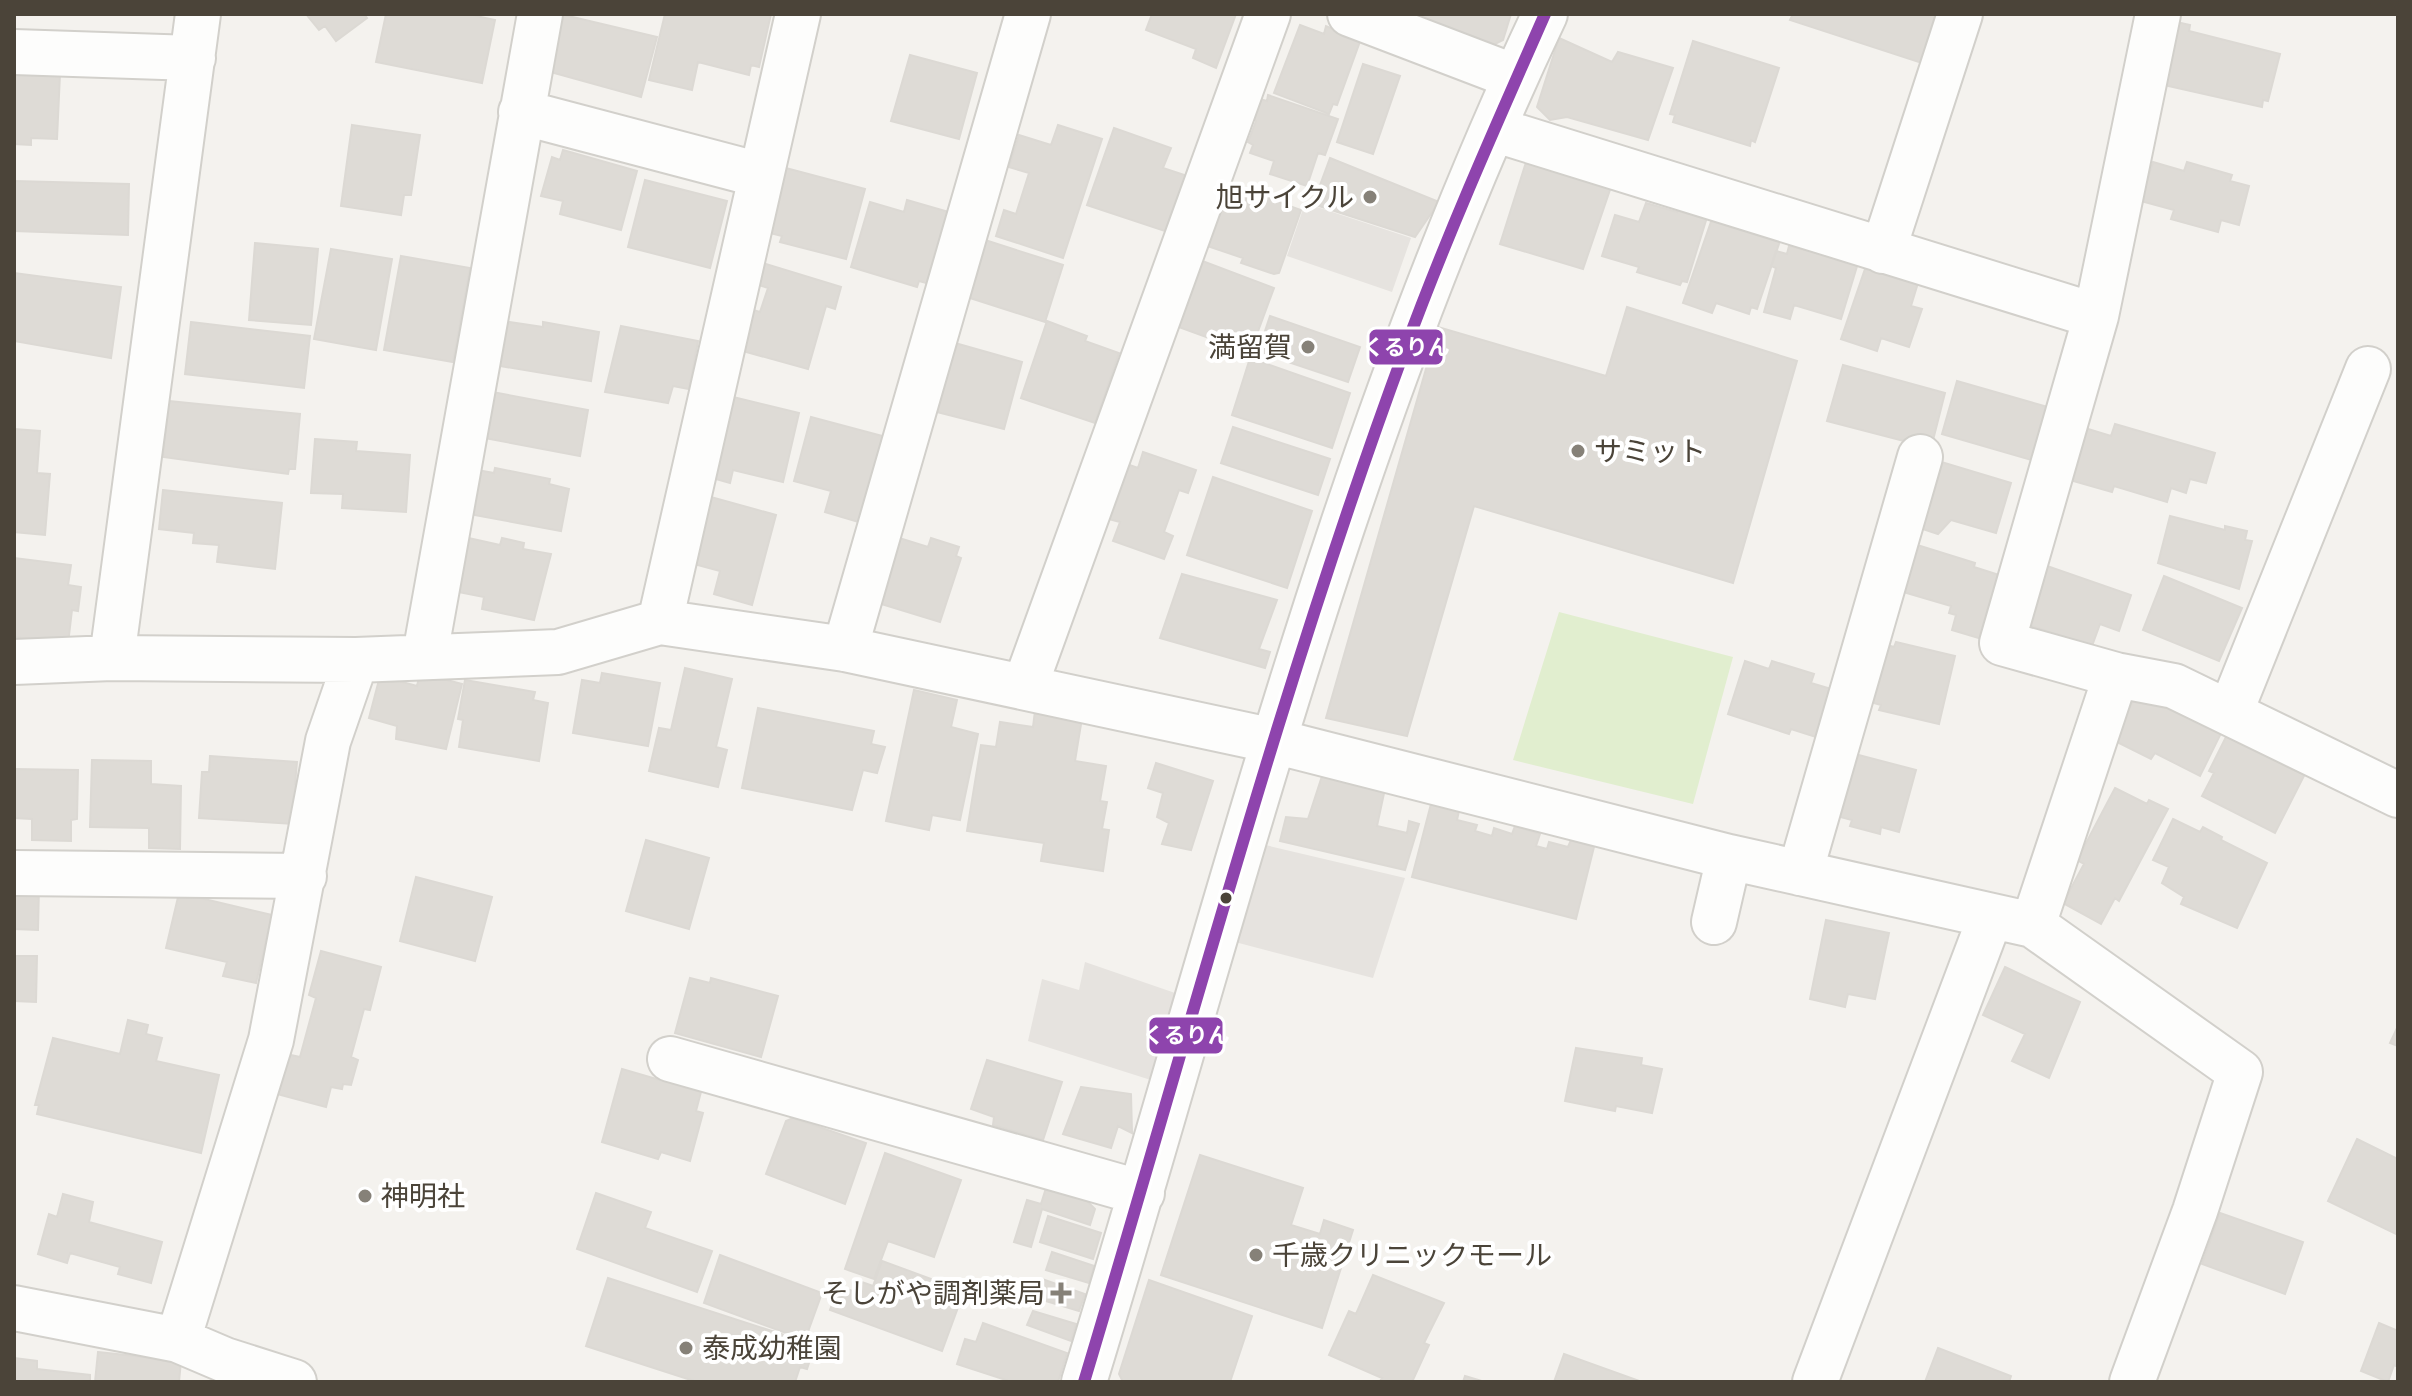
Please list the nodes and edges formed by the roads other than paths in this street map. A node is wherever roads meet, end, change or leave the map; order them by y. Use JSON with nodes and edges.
{"nodes":[{"id":1,"x":198,"y":14,"type":"edge"},
{"id":2,"x":540,"y":14,"type":"edge"},
{"id":3,"x":798,"y":14,"type":"edge"},
{"id":4,"x":1028,"y":14,"type":"edge"},
{"id":5,"x":1268,"y":14,"type":"edge"},
{"id":6,"x":1350,"y":14,"type":"edge"},
{"id":7,"x":1545,"y":14,"type":"edge"},
{"id":8,"x":1960,"y":14,"type":"edge"},
{"id":9,"x":2158,"y":14,"type":"edge"},
{"id":10,"x":14,"y":52,"type":"edge"},
{"id":11,"x":193,"y":58,"type":"junction"},
{"id":12,"x":1515,"y":77,"type":"junction"},
{"id":13,"x":521,"y":112,"type":"junction"},
{"id":14,"x":1493,"y":129,"type":"junction"},
{"id":15,"x":760,"y":175,"type":"junction"},
{"id":16,"x":1883,"y":251,"type":"junction"},
{"id":17,"x":2096,"y":316,"type":"junction"},
{"id":18,"x":2368,"y":369,"type":"dead end"},
{"id":19,"x":1920,"y":457,"type":"dead end"},
{"id":20,"x":660,"y":622,"type":"junction"},
{"id":21,"x":845,"y":649,"type":"junction"},
{"id":22,"x":425,"y":655,"type":"junction"},
{"id":23,"x":112,"y":658,"type":"junction"},
{"id":24,"x":356,"y":660,"type":"junction"},
{"id":25,"x":14,"y":662,"type":"edge"},
{"id":26,"x":2116,"y":675,"type":"junction"},
{"id":27,"x":1025,"y":686,"type":"junction"},
{"id":28,"x":2230,"y":713,"type":"junction"},
{"id":29,"x":1274,"y":741,"type":"junction"},
{"id":30,"x":2398,"y":795,"type":"edge"},
{"id":31,"x":1729,"y":857,"type":"junction"},
{"id":32,"x":14,"y":873,"type":"edge"},
{"id":33,"x":1800,"y":873,"type":"junction"},
{"id":34,"x":304,"y":876,"type":"junction"},
{"id":35,"x":1990,"y":918,"type":"junction"},
{"id":36,"x":1714,"y":922,"type":"dead end"},
{"id":37,"x":2033,"y":925,"type":"junction"},
{"id":38,"x":670,"y":1059,"type":"dead end"},
{"id":39,"x":1142,"y":1193,"type":"junction"},
{"id":40,"x":14,"y":1308,"type":"edge"},
{"id":41,"x":178,"y":1340,"type":"junction"},
{"id":42,"x":221,"y":1371,"type":"edge"},
{"id":43,"x":294,"y":1382,"type":"edge"},
{"id":44,"x":1084,"y":1382,"type":"edge"},
{"id":45,"x":1815,"y":1382,"type":"edge"},
{"id":46,"x":2132,"y":1382,"type":"edge"}],
"edges":[{"from":1,"to":11,"type":"street"},
{"from":2,"to":13,"type":"street"},
{"from":3,"to":15,"type":"street"},
{"from":4,"to":21,"type":"street"},
{"from":5,"to":27,"type":"street"},
{"from":6,"to":12,"type":"street"},
{"from":7,"to":12,"type":"street"},
{"from":8,"to":16,"type":"street"},
{"from":9,"to":17,"type":"street"},
{"from":10,"to":11,"type":"street"},
{"from":11,"to":23,"type":"street"},
{"from":12,"to":14,"type":"street"},
{"from":13,"to":15,"type":"street"},
{"from":13,"to":22,"type":"street"},
{"from":14,"to":16,"type":"street"},
{"from":14,"to":29,"type":"street"},
{"from":15,"to":20,"type":"street"},
{"from":16,"to":17,"type":"street"},
{"from":17,"to":26,"type":"street"},
{"from":18,"to":28,"type":"street"},
{"from":19,"to":33,"type":"street"},
{"from":20,"to":21,"type":"street"},
{"from":20,"to":22,"type":"street"},
{"from":21,"to":27,"type":"street"},
{"from":22,"to":24,"type":"street"},
{"from":23,"to":24,"type":"street"},
{"from":23,"to":25,"type":"street"},
{"from":24,"to":34,"type":"street"},
{"from":26,"to":28,"type":"street"},
{"from":26,"to":37,"type":"street"},
{"from":27,"to":29,"type":"street"},
{"from":28,"to":30,"type":"street"},
{"from":29,"to":31,"type":"street"},
{"from":29,"to":39,"type":"street"},
{"from":31,"to":33,"type":"street"},
{"from":31,"to":36,"type":"street"},
{"from":32,"to":34,"type":"street"},
{"from":33,"to":35,"type":"street"},
{"from":34,"to":41,"type":"street"},
{"from":35,"to":37,"type":"street"},
{"from":35,"to":45,"type":"street"},
{"from":37,"to":46,"type":"street"},
{"from":38,"to":39,"type":"street"},
{"from":39,"to":44,"type":"street"},
{"from":40,"to":41,"type":"street"},
{"from":41,"to":42,"type":"street"},
{"from":42,"to":43,"type":"street"}]}
